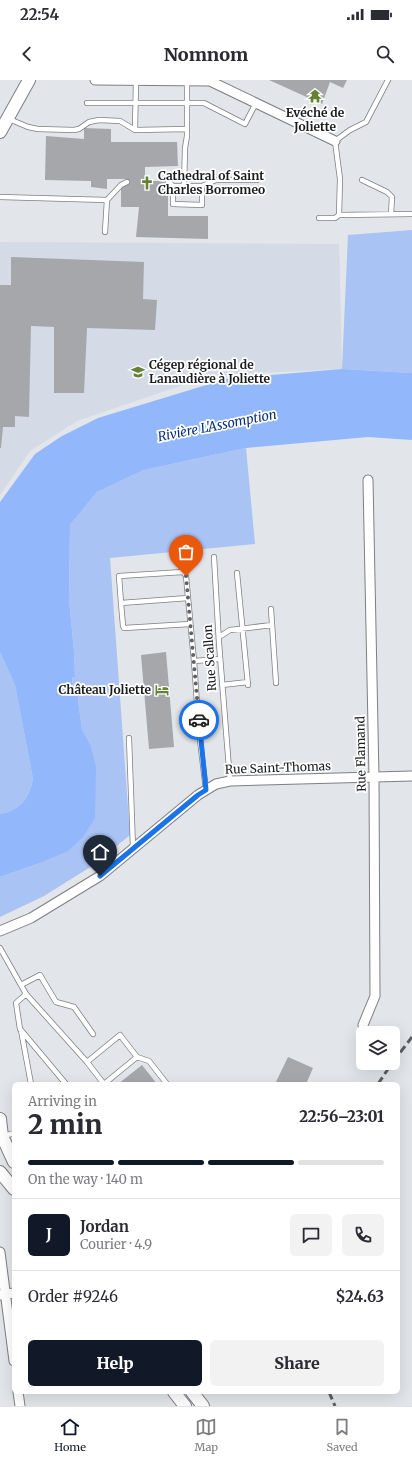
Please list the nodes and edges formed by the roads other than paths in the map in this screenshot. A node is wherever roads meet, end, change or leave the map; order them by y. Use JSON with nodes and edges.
{"nodes":[{"id":1,"x":29,"y":80,"type":"edge"},
{"id":2,"x":95,"y":80,"type":"edge"},
{"id":3,"x":136,"y":80,"type":"edge"},
{"id":4,"x":388,"y":80,"type":"edge"},
{"id":5,"x":187,"y":81,"type":"edge"},
{"id":6,"x":135,"y":102,"type":"junction"},
{"id":7,"x":87,"y":103,"type":"dead end"},
{"id":8,"x":187,"y":103,"type":"junction"},
{"id":9,"x":256,"y":103,"type":"junction"},
{"id":10,"x":8,"y":118,"type":"junction"},
{"id":11,"x":187,"y":129,"type":"junction"},
{"id":12,"x":135,"y":130,"type":"junction"},
{"id":13,"x":0,"y":132,"type":"edge"},
{"id":14,"x":335,"y":141,"type":"junction"},
{"id":15,"x":257,"y":180,"type":"dead end"},
{"id":16,"x":362,"y":180,"type":"dead end"},
{"id":17,"x":168,"y":181,"type":"dead end"},
{"id":18,"x":127,"y":182,"type":"dead end"},
{"id":19,"x":173,"y":186,"type":"junction"},
{"id":20,"x":184,"y":186,"type":"junction"},
{"id":21,"x":202,"y":186,"type":"junction"},
{"id":22,"x":0,"y":197,"type":"edge"},
{"id":23,"x":107,"y":200,"type":"junction"},
{"id":24,"x":391,"y":214,"type":"junction"},
{"id":25,"x":412,"y":214,"type":"edge"},
{"id":26,"x":339,"y":215,"type":"junction"},
{"id":27,"x":319,"y":218,"type":"dead end"},
{"id":28,"x":105,"y":232,"type":"dead end"},
{"id":29,"x":368,"y":480,"type":"dead end"},
{"id":30,"x":214,"y":558,"type":"dead end"},
{"id":31,"x":237,"y":573,"type":"dead end"},
{"id":32,"x":188,"y":598,"type":"junction"},
{"id":33,"x":121,"y":603,"type":"junction"},
{"id":34,"x":271,"y":609,"type":"dead end"},
{"id":35,"x":190,"y":624,"type":"junction"},
{"id":36,"x":272,"y":625,"type":"junction"},
{"id":37,"x":243,"y":628,"type":"junction"},
{"id":38,"x":219,"y":637,"type":"junction"},
{"id":39,"x":220,"y":659,"type":"junction"},
{"id":40,"x":194,"y":661,"type":"junction"},
{"id":41,"x":276,"y":683,"type":"dead end"},
{"id":42,"x":222,"y":685,"type":"junction"},
{"id":43,"x":129,"y":738,"type":"dead end"},
{"id":44,"x":412,"y":776,"type":"edge"},
{"id":45,"x":374,"y":777,"type":"junction"},
{"id":46,"x":230,"y":781,"type":"junction"},
{"id":47,"x":206,"y":790,"type":"junction"},
{"id":48,"x":133,"y":848,"type":"junction"},
{"id":49,"x":0,"y":931,"type":"edge"},
{"id":50,"x":0,"y":948,"type":"edge"},
{"id":51,"x":21,"y":985,"type":"junction"},
{"id":52,"x":26,"y":994,"type":"junction"},
{"id":53,"x":362,"y":1025,"type":"dead end"},
{"id":54,"x":20,"y":1029,"type":"junction"},
{"id":55,"x":93,"y":1034,"type":"dead end"},
{"id":56,"x":137,"y":1057,"type":"junction"},
{"id":57,"x":87,"y":1062,"type":"junction"},
{"id":58,"x":31,"y":1082,"type":"edge"},
{"id":59,"x":64,"y":1082,"type":"edge"},
{"id":60,"x":102,"y":1082,"type":"edge"},
{"id":61,"x":106,"y":1082,"type":"edge"},
{"id":62,"x":165,"y":1082,"type":"edge"},
{"id":63,"x":0,"y":1119,"type":"edge"},
{"id":64,"x":5,"y":1135,"type":"edge"},
{"id":65,"x":12,"y":1159,"type":"edge"},
{"id":66,"x":0,"y":1172,"type":"edge"},
{"id":67,"x":12,"y":1187,"type":"edge"},
{"id":68,"x":0,"y":1252,"type":"edge"},
{"id":69,"x":6,"y":1294,"type":"edge"},
{"id":70,"x":12,"y":1344,"type":"edge"},
{"id":71,"x":18,"y":1394,"type":"edge"},
{"id":72,"x":176,"y":1394,"type":"edge"},
{"id":73,"x":194,"y":1394,"type":"edge"},
{"id":74,"x":20,"y":1406,"type":"edge"},
{"id":75,"x":185,"y":1406,"type":"edge"},
{"id":76,"x":203,"y":1406,"type":"edge"}],
"edges":[{"from":1,"to":10,"type":"main road"},
{"from":2,"to":3,"type":"street"},
{"from":3,"to":5,"type":"street"},
{"from":3,"to":6,"type":"lane"},
{"from":4,"to":14,"type":"lane"},
{"from":5,"to":8,"type":"lane"},
{"from":5,"to":9,"type":"street"},
{"from":6,"to":7,"type":"lane"},
{"from":6,"to":8,"type":"lane"},
{"from":6,"to":12,"type":"lane"},
{"from":8,"to":9,"type":"lane"},
{"from":8,"to":11,"type":"lane"},
{"from":9,"to":14,"type":"street"},
{"from":10,"to":12,"type":"lane"},
{"from":10,"to":13,"type":"main road"},
{"from":11,"to":12,"type":"lane"},
{"from":11,"to":20,"type":"lane"},
{"from":14,"to":26,"type":"lane"},
{"from":15,"to":21,"type":"lane"},
{"from":16,"to":24,"type":"lane"},
{"from":17,"to":19,"type":"lane"},
{"from":18,"to":23,"type":"lane"},
{"from":19,"to":20,"type":"lane"},
{"from":19,"to":21,"type":"lane"},
{"from":20,"to":21,"type":"lane"},
{"from":22,"to":23,"type":"lane"},
{"from":23,"to":28,"type":"lane"},
{"from":24,"to":25,"type":"lane"},
{"from":24,"to":26,"type":"lane"},
{"from":26,"to":27,"type":"lane"},
{"from":29,"to":45,"type":"street","name":"Rue Flamand"},
{"from":30,"to":38,"type":"lane","name":"Rue Scallon"},
{"from":31,"to":37,"type":"lane"},
{"from":32,"to":33,"type":"lane"},
{"from":32,"to":33,"type":"lane"},
{"from":32,"to":35,"type":"lane"},
{"from":33,"to":35,"type":"lane"},
{"from":34,"to":36,"type":"lane"},
{"from":35,"to":40,"type":"lane"},
{"from":36,"to":37,"type":"lane"},
{"from":36,"to":41,"type":"lane"},
{"from":37,"to":38,"type":"lane"},
{"from":37,"to":42,"type":"lane"},
{"from":38,"to":39,"type":"lane","name":"Rue Scallon"},
{"from":39,"to":40,"type":"lane"},
{"from":39,"to":42,"type":"lane","name":"Rue Scallon"},
{"from":40,"to":47,"type":"lane"},
{"from":42,"to":46,"type":"lane","name":"Rue Scallon"},
{"from":43,"to":48,"type":"lane"},
{"from":44,"to":45,"type":"street","name":"Rue Saint-Thomas"},
{"from":45,"to":46,"type":"street","name":"Rue Saint-Thomas"},
{"from":45,"to":53,"type":"street","name":"Rue Flamand"},
{"from":46,"to":47,"type":"street","name":"Rue Saint-Thomas"},
{"from":47,"to":48,"type":"street","name":"Rue Saint-Thomas"},
{"from":48,"to":49,"type":"street","name":"Rue Saint-Thomas"},
{"from":50,"to":51,"type":"lane"},
{"from":51,"to":52,"type":"lane"},
{"from":51,"to":55,"type":"lane"},
{"from":52,"to":54,"type":"lane"},
{"from":52,"to":57,"type":"lane"},
{"from":54,"to":58,"type":"lane"},
{"from":54,"to":59,"type":"lane"},
{"from":56,"to":57,"type":"lane"},
{"from":56,"to":61,"type":"lane"},
{"from":56,"to":62,"type":"lane"},
{"from":57,"to":60,"type":"lane"},
{"from":63,"to":64,"type":"main road"},
{"from":64,"to":65,"type":"main road"},
{"from":66,"to":67,"type":"main road"},
{"from":68,"to":69,"type":"street"},
{"from":69,"to":70,"type":"street"},
{"from":71,"to":74,"type":"street"},
{"from":72,"to":75,"type":"main road"},
{"from":73,"to":76,"type":"main road"}]}
